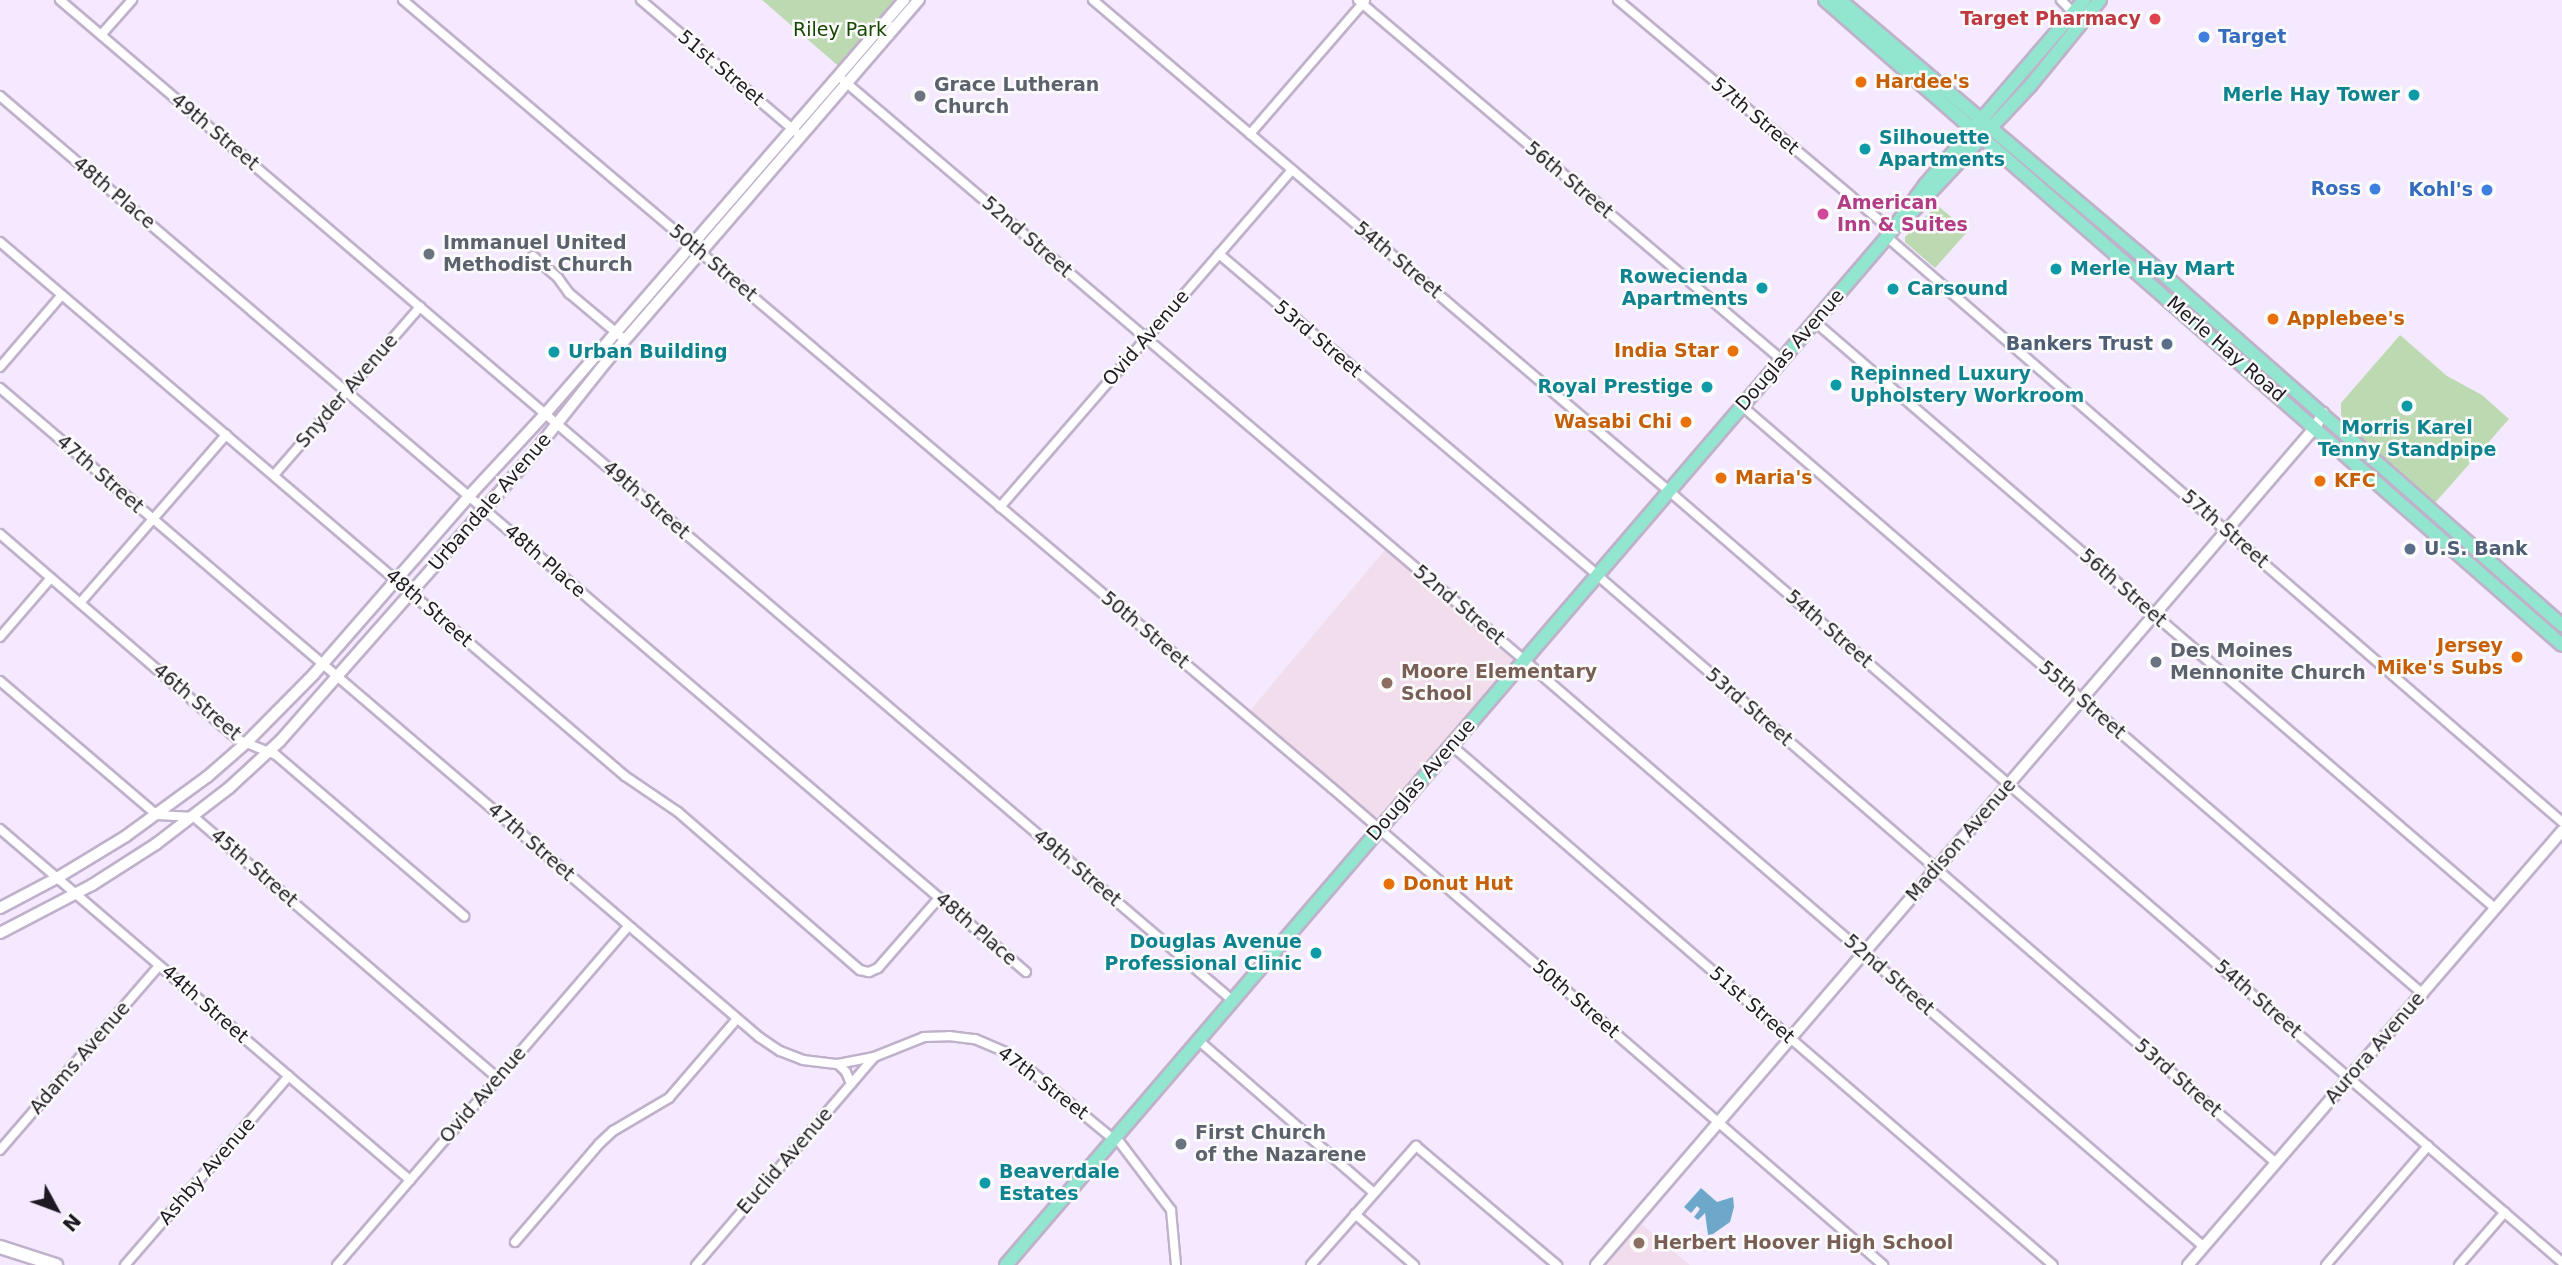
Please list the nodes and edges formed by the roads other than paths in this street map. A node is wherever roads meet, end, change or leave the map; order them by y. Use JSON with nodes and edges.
{"nodes":[{"id":1,"x":60,"y":0,"type":"edge"},
{"id":2,"x":132,"y":0,"type":"edge"},
{"id":3,"x":403,"y":0,"type":"edge"},
{"id":4,"x":641,"y":0,"type":"edge"},
{"id":5,"x":904,"y":0,"type":"edge"},
{"id":6,"x":919,"y":0,"type":"edge"},
{"id":7,"x":1093,"y":0,"type":"edge"},
{"id":8,"x":1618,"y":0,"type":"edge"},
{"id":9,"x":1825,"y":0,"type":"edge"},
{"id":10,"x":1840,"y":0,"type":"edge"},
{"id":11,"x":2060,"y":0,"type":"edge"},
{"id":12,"x":2084,"y":0,"type":"edge"},
{"id":13,"x":2100,"y":0,"type":"edge"},
{"id":14,"x":1362,"y":1,"type":"edge"},
{"id":15,"x":2081,"y":16,"type":"junction"},
{"id":16,"x":101,"y":35,"type":"junction"},
{"id":17,"x":843,"y":80,"type":"junction"},
{"id":18,"x":0,"y":96,"type":"edge"},
{"id":19,"x":1981,"y":117,"type":"junction"},
{"id":20,"x":1993,"y":127,"type":"junction"},
{"id":21,"x":1972,"y":128,"type":"junction"},
{"id":22,"x":797,"y":133,"type":"junction"},
{"id":23,"x":1250,"y":134,"type":"junction"},
{"id":24,"x":1983,"y":138,"type":"junction"},
{"id":25,"x":1292,"y":170,"type":"junction"},
{"id":26,"x":1889,"y":234,"type":"junction"},
{"id":27,"x":0,"y":242,"type":"edge"},
{"id":28,"x":697,"y":249,"type":"junction"},
{"id":29,"x":1219,"y":254,"type":"junction"},
{"id":30,"x":533,"y":256,"type":"dead end"},
{"id":31,"x":62,"y":295,"type":"junction"},
{"id":32,"x":420,"y":307,"type":"junction"},
{"id":33,"x":1814,"y":321,"type":"junction"},
{"id":34,"x":621,"y":336,"type":"junction"},
{"id":35,"x":1146,"y":339,"type":"junction"},
{"id":36,"x":1782,"y":360,"type":"junction"},
{"id":37,"x":0,"y":366,"type":"edge"},
{"id":38,"x":0,"y":388,"type":"edge"},
{"id":39,"x":347,"y":391,"type":"junction"},
{"id":40,"x":1742,"y":405,"type":"junction"},
{"id":41,"x":546,"y":413,"type":"junction"},
{"id":42,"x":2323,"y":413,"type":"junction"},
{"id":43,"x":558,"y":424,"type":"junction"},
{"id":44,"x":2316,"y":426,"type":"junction"},
{"id":45,"x":226,"y":435,"type":"junction"},
{"id":46,"x":274,"y":475,"type":"junction"},
{"id":47,"x":1669,"y":491,"type":"junction"},
{"id":48,"x":470,"y":495,"type":"junction"},
{"id":49,"x":1000,"y":507,"type":"junction"},
{"id":50,"x":484,"y":509,"type":"junction"},
{"id":51,"x":153,"y":519,"type":"junction"},
{"id":52,"x":2226,"y":531,"type":"junction"},
{"id":53,"x":0,"y":534,"type":"edge"},
{"id":54,"x":1597,"y":575,"type":"junction"},
{"id":55,"x":51,"y":578,"type":"junction"},
{"id":56,"x":396,"y":580,"type":"junction"},
{"id":57,"x":411,"y":593,"type":"junction"},
{"id":58,"x":80,"y":603,"type":"junction"},
{"id":59,"x":2154,"y":615,"type":"junction"},
{"id":60,"x":2562,"y":625,"type":"edge"},
{"id":61,"x":0,"y":636,"type":"edge"},
{"id":62,"x":2562,"y":645,"type":"edge"},
{"id":63,"x":1524,"y":660,"type":"junction"},
{"id":64,"x":322,"y":664,"type":"junction"},
{"id":65,"x":338,"y":678,"type":"junction"},
{"id":66,"x":0,"y":681,"type":"edge"},
{"id":67,"x":2082,"y":699,"type":"junction"},
{"id":68,"x":246,"y":743,"type":"junction"},
{"id":69,"x":1451,"y":745,"type":"junction"},
{"id":70,"x":268,"y":752,"type":"junction"},
{"id":71,"x":2009,"y":784,"type":"junction"},
{"id":72,"x":157,"y":815,"type":"junction"},
{"id":73,"x":194,"y":817,"type":"junction"},
{"id":74,"x":2562,"y":822,"type":"edge"},
{"id":75,"x":0,"y":829,"type":"edge"},
{"id":76,"x":1379,"y":829,"type":"junction"},
{"id":77,"x":2562,"y":831,"type":"edge"},
{"id":78,"x":1936,"y":869,"type":"junction"},
{"id":79,"x":57,"y":878,"type":"junction"},
{"id":80,"x":76,"y":894,"type":"junction"},
{"id":81,"x":939,"y":898,"type":"junction"},
{"id":82,"x":0,"y":908,"type":"edge"},
{"id":83,"x":2496,"y":909,"type":"junction"},
{"id":84,"x":464,"y":915,"type":"dead end"},
{"id":85,"x":629,"y":926,"type":"junction"},
{"id":86,"x":0,"y":933,"type":"edge"},
{"id":87,"x":1863,"y":953,"type":"junction"},
{"id":88,"x":159,"y":966,"type":"junction"},
{"id":89,"x":1026,"y":972,"type":"dead end"},
{"id":90,"x":2423,"y":994,"type":"junction"},
{"id":91,"x":1232,"y":1000,"type":"junction"},
{"id":92,"x":737,"y":1019,"type":"junction"},
{"id":93,"x":1791,"y":1038,"type":"junction"},
{"id":94,"x":1198,"y":1040,"type":"junction"},
{"id":95,"x":874,"y":1057,"type":"junction"},
{"id":96,"x":838,"y":1064,"type":"junction"},
{"id":97,"x":289,"y":1076,"type":"junction"},
{"id":98,"x":2350,"y":1078,"type":"junction"},
{"id":99,"x":498,"y":1079,"type":"junction"},
{"id":100,"x":851,"y":1084,"type":"junction"},
{"id":101,"x":1718,"y":1122,"type":"junction"},
{"id":102,"x":1114,"y":1138,"type":"junction"},
{"id":103,"x":2428,"y":1146,"type":"junction"},
{"id":104,"x":0,"y":1150,"type":"edge"},
{"id":105,"x":2276,"y":1163,"type":"junction"},
{"id":106,"x":410,"y":1180,"type":"junction"},
{"id":107,"x":1373,"y":1192,"type":"junction"},
{"id":108,"x":2505,"y":1212,"type":"junction"},
{"id":109,"x":1355,"y":1214,"type":"junction"},
{"id":110,"x":515,"y":1242,"type":"dead end"},
{"id":111,"x":0,"y":1247,"type":"edge"},
{"id":112,"x":2204,"y":1247,"type":"junction"},
{"id":113,"x":2562,"y":1262,"type":"edge"},
{"id":114,"x":56,"y":1265,"type":"edge"},
{"id":115,"x":125,"y":1265,"type":"edge"},
{"id":116,"x":337,"y":1265,"type":"edge"},
{"id":117,"x":696,"y":1265,"type":"edge"},
{"id":118,"x":1006,"y":1265,"type":"edge"},
{"id":119,"x":1176,"y":1265,"type":"edge"},
{"id":120,"x":1311,"y":1265,"type":"edge"},
{"id":121,"x":1414,"y":1265,"type":"edge"},
{"id":122,"x":1558,"y":1265,"type":"edge"},
{"id":123,"x":1596,"y":1265,"type":"edge"},
{"id":124,"x":1883,"y":1265,"type":"edge"},
{"id":125,"x":2053,"y":1265,"type":"edge"},
{"id":126,"x":2188,"y":1265,"type":"edge"},
{"id":127,"x":2326,"y":1265,"type":"edge"},
{"id":128,"x":2459,"y":1265,"type":"edge"}],
"edges":[{"from":1,"to":16,"type":"street","name":"49th Street"},
{"from":2,"to":16,"type":"street"},
{"from":3,"to":28,"type":"street","name":"50th Street"},
{"from":4,"to":22,"type":"street","name":"51st Street"},
{"from":5,"to":17,"type":"street","name":"Urbandale Avenue"},
{"from":6,"to":17,"type":"street","name":"Urbandale Avenue"},
{"from":7,"to":23,"type":"street","name":"54th Street"},
{"from":8,"to":26,"type":"street","name":"57th Street"},
{"from":9,"to":21,"type":"main road","name":"Merle Hay Road"},
{"from":10,"to":19,"type":"main road","name":"Merle Hay Road"},
{"from":11,"to":15,"type":"street"},
{"from":12,"to":15,"type":"main road","name":"Douglas Avenue"},
{"from":13,"to":15,"type":"main road","name":"Douglas Avenue"},
{"from":14,"to":23,"type":"street"},
{"from":14,"to":36,"type":"street","name":"56th Street"},
{"from":15,"to":19,"type":"main road","name":"Douglas Avenue"},
{"from":15,"to":20,"type":"main road","name":"Douglas Avenue"},
{"from":16,"to":32,"type":"street","name":"49th Street"},
{"from":17,"to":22,"type":"street","name":"Urbandale Avenue"},
{"from":17,"to":35,"type":"street","name":"52nd Street"},
{"from":18,"to":39,"type":"street","name":"48th Place"},
{"from":19,"to":20,"type":"main road","name":"Merle Hay Road"},
{"from":19,"to":21,"type":"main road","name":"Douglas Avenue"},
{"from":20,"to":24,"type":"main road","name":"Douglas Avenue"},
{"from":20,"to":42,"type":"main road","name":"Merle Hay Road"},
{"from":21,"to":24,"type":"main road","name":"Merle Hay Road"},
{"from":21,"to":26,"type":"main road","name":"Douglas Avenue"},
{"from":22,"to":28,"type":"street","name":"Urbandale Avenue"},
{"from":23,"to":25,"type":"street","name":"54th Street"},
{"from":24,"to":26,"type":"main road","name":"Douglas Avenue"},
{"from":24,"to":44,"type":"main road","name":"Merle Hay Road"},
{"from":25,"to":29,"type":"street","name":"Ovid Avenue"},
{"from":25,"to":47,"type":"street","name":"54th Street"},
{"from":26,"to":33,"type":"main road","name":"Douglas Avenue"},
{"from":26,"to":52,"type":"street","name":"57th Street"},
{"from":27,"to":31,"type":"street","name":"48th Street"},
{"from":28,"to":34,"type":"street","name":"Urbandale Avenue"},
{"from":28,"to":49,"type":"street","name":"50th Street"},
{"from":29,"to":35,"type":"street","name":"Ovid Avenue"},
{"from":29,"to":54,"type":"street","name":"53rd Street"},
{"from":30,"to":34,"type":"street"},
{"from":31,"to":37,"type":"street"},
{"from":31,"to":45,"type":"street","name":"48th Street"},
{"from":32,"to":39,"type":"street","name":"Snyder Avenue"},
{"from":32,"to":41,"type":"street","name":"49th Street"},
{"from":33,"to":36,"type":"main road","name":"Douglas Avenue"},
{"from":33,"to":59,"type":"street","name":"56th Street"},
{"from":34,"to":41,"type":"street","name":"Urbandale Avenue"},
{"from":34,"to":43,"type":"street","name":"Urbandale Avenue"},
{"from":35,"to":49,"type":"street","name":"Ovid Avenue"},
{"from":35,"to":63,"type":"street","name":"52nd Street"},
{"from":36,"to":40,"type":"main road","name":"Douglas Avenue"},
{"from":38,"to":51,"type":"street","name":"47th Street"},
{"from":39,"to":46,"type":"street","name":"Snyder Avenue"},
{"from":39,"to":48,"type":"street","name":"48th Place"},
{"from":40,"to":47,"type":"main road","name":"Douglas Avenue"},
{"from":40,"to":67,"type":"street","name":"55th Street"},
{"from":41,"to":43,"type":"street","name":"49th Street"},
{"from":41,"to":48,"type":"street","name":"Urbandale Avenue"},
{"from":42,"to":44,"type":"street","name":"Madison Avenue"},
{"from":42,"to":60,"type":"main road","name":"Merle Hay Road"},
{"from":43,"to":50,"type":"street","name":"Urbandale Avenue"},
{"from":43,"to":91,"type":"street","name":"49th Street"},
{"from":44,"to":52,"type":"street","name":"Madison Avenue"},
{"from":44,"to":62,"type":"main road","name":"Merle Hay Road"},
{"from":45,"to":46,"type":"street","name":"48th Street"},
{"from":45,"to":51,"type":"street"},
{"from":46,"to":56,"type":"street","name":"48th Street"},
{"from":47,"to":54,"type":"main road","name":"Douglas Avenue"},
{"from":47,"to":71,"type":"street","name":"54th Street"},
{"from":48,"to":50,"type":"street","name":"48th Place"},
{"from":48,"to":56,"type":"street","name":"Urbandale Avenue"},
{"from":49,"to":76,"type":"street","name":"50th Street"},
{"from":50,"to":57,"type":"street","name":"Urbandale Avenue"},
{"from":50,"to":81,"type":"street","name":"48th Place"},
{"from":51,"to":58,"type":"street"},
{"from":51,"to":64,"type":"street","name":"47th Street"},
{"from":52,"to":59,"type":"street","name":"Madison Avenue"},
{"from":52,"to":74,"type":"street","name":"57th Street"},
{"from":53,"to":55,"type":"street","name":"46th Street"},
{"from":54,"to":63,"type":"main road","name":"Douglas Avenue"},
{"from":54,"to":78,"type":"street","name":"53rd Street"},
{"from":55,"to":58,"type":"street","name":"46th Street"},
{"from":55,"to":61,"type":"street"},
{"from":56,"to":57,"type":"street","name":"48th Street"},
{"from":56,"to":64,"type":"street","name":"Urbandale Avenue"},
{"from":57,"to":65,"type":"street","name":"Urbandale Avenue"},
{"from":57,"to":81,"type":"street","name":"48th Street"},
{"from":58,"to":68,"type":"street","name":"46th Street"},
{"from":59,"to":67,"type":"street","name":"Madison Avenue"},
{"from":59,"to":83,"type":"street","name":"56th Street"},
{"from":63,"to":69,"type":"main road","name":"Douglas Avenue"},
{"from":63,"to":87,"type":"street","name":"52nd Street"},
{"from":64,"to":65,"type":"street","name":"47th Street"},
{"from":64,"to":68,"type":"street","name":"Urbandale Avenue"},
{"from":65,"to":70,"type":"street","name":"Urbandale Avenue"},
{"from":65,"to":85,"type":"street","name":"47th Street"},
{"from":66,"to":72,"type":"street"},
{"from":67,"to":71,"type":"street","name":"Madison Avenue"},
{"from":67,"to":90,"type":"street","name":"55th Street"},
{"from":68,"to":70,"type":"street","name":"46th Street"},
{"from":68,"to":72,"type":"street","name":"Urbandale Avenue"},
{"from":69,"to":76,"type":"main road","name":"Douglas Avenue"},
{"from":69,"to":93,"type":"street","name":"51st Street"},
{"from":70,"to":73,"type":"street","name":"Urbandale Avenue"},
{"from":70,"to":84,"type":"street","name":"46th Street"},
{"from":71,"to":78,"type":"street","name":"Madison Avenue"},
{"from":71,"to":98,"type":"street","name":"54th Street"},
{"from":72,"to":73,"type":"street","name":"45th Street"},
{"from":72,"to":79,"type":"street","name":"Urbandale Avenue"},
{"from":73,"to":80,"type":"street","name":"Urbandale Avenue"},
{"from":73,"to":99,"type":"street","name":"45th Street"},
{"from":75,"to":79,"type":"street","name":"44th Street"},
{"from":76,"to":91,"type":"main road","name":"Douglas Avenue"},
{"from":76,"to":101,"type":"street","name":"50th Street"},
{"from":77,"to":83,"type":"street","name":"Aurora Avenue"},
{"from":78,"to":87,"type":"street","name":"Madison Avenue"},
{"from":78,"to":105,"type":"street","name":"53rd Street"},
{"from":79,"to":80,"type":"street","name":"44th Street"},
{"from":79,"to":82,"type":"street","name":"Urbandale Avenue"},
{"from":80,"to":86,"type":"street","name":"Urbandale Avenue"},
{"from":80,"to":88,"type":"street","name":"44th Street"},
{"from":81,"to":89,"type":"street","name":"48th Place"},
{"from":83,"to":90,"type":"street","name":"Aurora Avenue"},
{"from":85,"to":92,"type":"street","name":"47th Street"},
{"from":85,"to":99,"type":"street","name":"Ovid Avenue"},
{"from":87,"to":93,"type":"street","name":"Madison Avenue"},
{"from":87,"to":112,"type":"street","name":"52nd Street"},
{"from":88,"to":97,"type":"street","name":"44th Street"},
{"from":88,"to":104,"type":"street","name":"Adams Avenue"},
{"from":90,"to":98,"type":"street","name":"Aurora Avenue"},
{"from":91,"to":94,"type":"main road","name":"Douglas Avenue"},
{"from":92,"to":96,"type":"street","name":"47th Street"},
{"from":92,"to":110,"type":"street"},
{"from":93,"to":101,"type":"street","name":"Madison Avenue"},
{"from":93,"to":125,"type":"street","name":"51st Street"},
{"from":94,"to":102,"type":"main road","name":"Douglas Avenue"},
{"from":94,"to":107,"type":"street"},
{"from":95,"to":96,"type":"street","name":"47th Street"},
{"from":95,"to":100,"type":"street","name":"Euclid Avenue"},
{"from":95,"to":102,"type":"street","name":"47th Street"},
{"from":96,"to":100,"type":"street"},
{"from":97,"to":106,"type":"street","name":"44th Street"},
{"from":97,"to":115,"type":"street","name":"Ashby Avenue"},
{"from":98,"to":103,"type":"street","name":"54th Street"},
{"from":98,"to":105,"type":"street","name":"Aurora Avenue"},
{"from":99,"to":106,"type":"street","name":"Ovid Avenue"},
{"from":100,"to":117,"type":"street","name":"Euclid Avenue"},
{"from":101,"to":123,"type":"street","name":"Madison Avenue"},
{"from":101,"to":124,"type":"street","name":"50th Street"},
{"from":102,"to":118,"type":"main road","name":"Douglas Avenue"},
{"from":102,"to":119,"type":"street","name":"47th Street"},
{"from":103,"to":108,"type":"street","name":"54th Street"},
{"from":103,"to":127,"type":"street"},
{"from":105,"to":112,"type":"street","name":"Aurora Avenue"},
{"from":106,"to":116,"type":"street","name":"Ovid Avenue"},
{"from":107,"to":109,"type":"street"},
{"from":107,"to":122,"type":"street"},
{"from":108,"to":113,"type":"street","name":"54th Street"},
{"from":108,"to":128,"type":"street"},
{"from":109,"to":120,"type":"street"},
{"from":109,"to":121,"type":"street"},
{"from":111,"to":114,"type":"main road"},
{"from":112,"to":126,"type":"street","name":"Aurora Avenue"}]}
